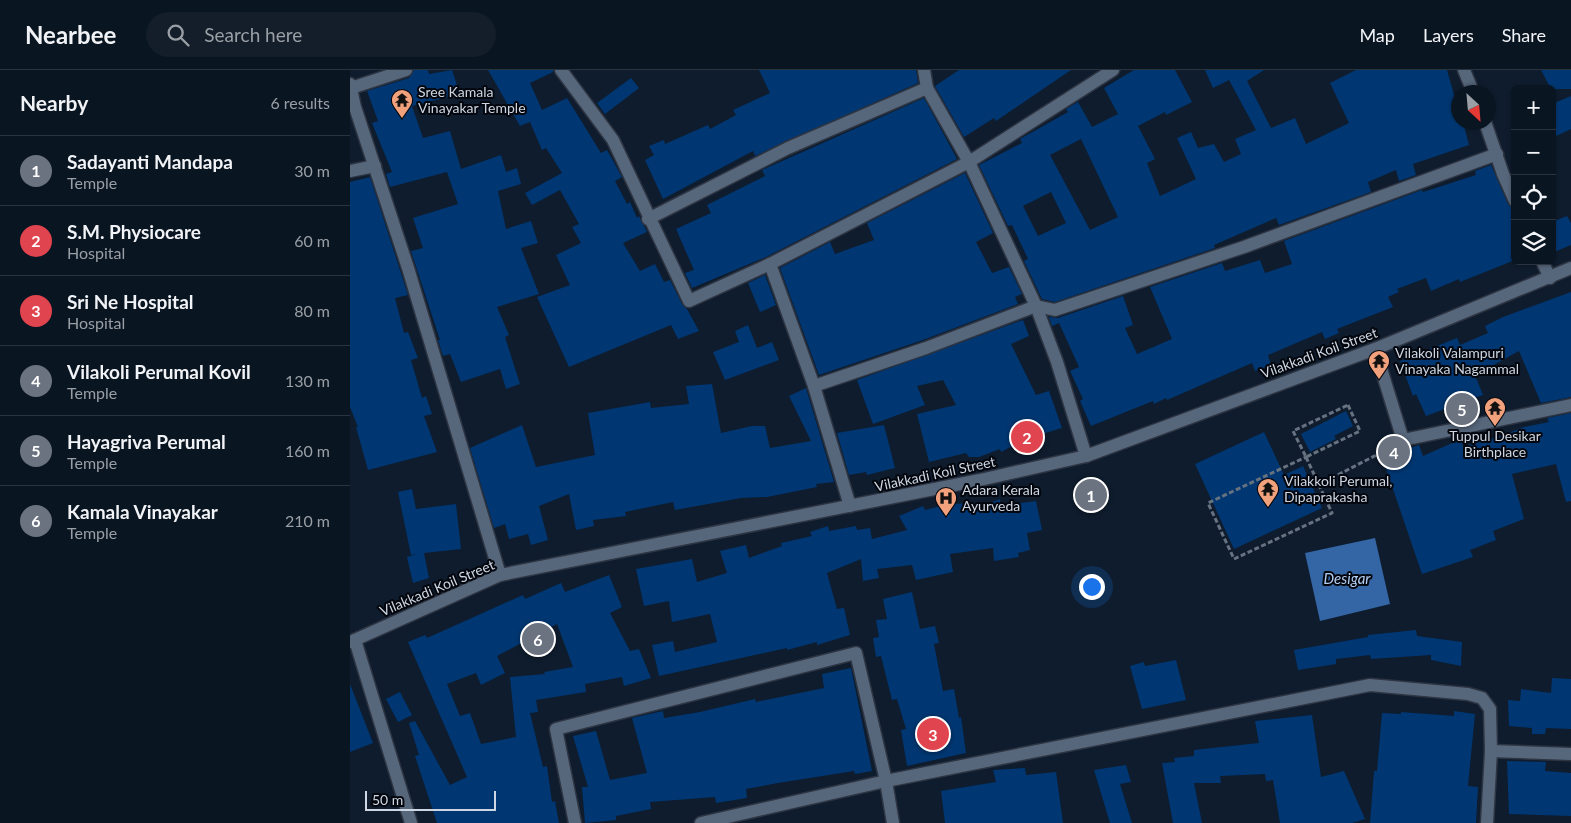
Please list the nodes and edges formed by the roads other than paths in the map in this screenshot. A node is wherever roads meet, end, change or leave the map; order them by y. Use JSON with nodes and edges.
{"nodes":[{"id":1,"x":406,"y":70,"type":"edge"},
{"id":2,"x":561,"y":70,"type":"edge"},
{"id":3,"x":924,"y":70,"type":"edge"},
{"id":4,"x":1113,"y":70,"type":"edge"},
{"id":5,"x":1464,"y":70,"type":"edge"},
{"id":6,"x":1470,"y":85,"type":"edge"},
{"id":7,"x":351,"y":86,"type":"edge"},
{"id":8,"x":927,"y":88,"type":"junction"},
{"id":9,"x":1488,"y":130,"type":"edge"},
{"id":10,"x":1497,"y":154,"type":"junction"},
{"id":11,"x":969,"y":162,"type":"junction"},
{"id":12,"x":375,"y":166,"type":"junction"},
{"id":13,"x":350,"y":171,"type":"edge"},
{"id":14,"x":1511,"y":193,"type":"edge"},
{"id":15,"x":648,"y":219,"type":"junction"},
{"id":16,"x":770,"y":264,"type":"junction"},
{"id":17,"x":1544,"y":265,"type":"edge"},
{"id":18,"x":1571,"y":268,"type":"edge"},
{"id":19,"x":1550,"y":278,"type":"junction"},
{"id":20,"x":1036,"y":306,"type":"junction"},
{"id":21,"x":1376,"y":349,"type":"junction"},
{"id":22,"x":814,"y":386,"type":"junction"},
{"id":23,"x":1571,"y":405,"type":"edge"},
{"id":24,"x":1086,"y":456,"type":"junction"},
{"id":25,"x":850,"y":506,"type":"junction"},
{"id":26,"x":500,"y":575,"type":"junction"},
{"id":27,"x":352,"y":641,"type":"edge"},
{"id":28,"x":1490,"y":751,"type":"junction"},
{"id":29,"x":1571,"y":754,"type":"edge"},
{"id":30,"x":886,"y":781,"type":"junction"},
{"id":31,"x":411,"y":823,"type":"edge"},
{"id":32,"x":575,"y":823,"type":"edge"},
{"id":33,"x":701,"y":823,"type":"edge"},
{"id":34,"x":893,"y":823,"type":"edge"},
{"id":35,"x":1487,"y":823,"type":"edge"}],
"edges":[{"from":1,"to":7,"type":"street"},
{"from":2,"to":15,"type":"street"},
{"from":3,"to":8,"type":"street"},
{"from":4,"to":11,"type":"street"},
{"from":5,"to":6,"type":"street"},
{"from":7,"to":12,"type":"street"},
{"from":8,"to":11,"type":"street"},
{"from":8,"to":15,"type":"street"},
{"from":9,"to":10,"type":"street"},
{"from":10,"to":14,"type":"street"},
{"from":10,"to":20,"type":"street"},
{"from":11,"to":16,"type":"street"},
{"from":11,"to":20,"type":"street"},
{"from":12,"to":13,"type":"street"},
{"from":12,"to":26,"type":"street"},
{"from":15,"to":16,"type":"street"},
{"from":16,"to":22,"type":"street"},
{"from":17,"to":19,"type":"street"},
{"from":18,"to":19,"type":"street","name":"Vilakkadi Koil Street"},
{"from":19,"to":21,"type":"street","name":"Vilakkadi Koil Street"},
{"from":20,"to":22,"type":"street"},
{"from":20,"to":24,"type":"street"},
{"from":21,"to":23,"type":"street"},
{"from":21,"to":24,"type":"street","name":"Vilakkadi Koil Street"},
{"from":22,"to":25,"type":"street"},
{"from":24,"to":25,"type":"street","name":"Vilakkadi Koil Street"},
{"from":25,"to":26,"type":"street","name":"Vilakkadi Koil Street"},
{"from":26,"to":27,"type":"street","name":"Vilakkadi Koil Street"},
{"from":27,"to":31,"type":"street"},
{"from":28,"to":29,"type":"street"},
{"from":28,"to":30,"type":"street"},
{"from":28,"to":35,"type":"street"},
{"from":30,"to":32,"type":"street"},
{"from":30,"to":33,"type":"street"},
{"from":30,"to":34,"type":"street"}]}
